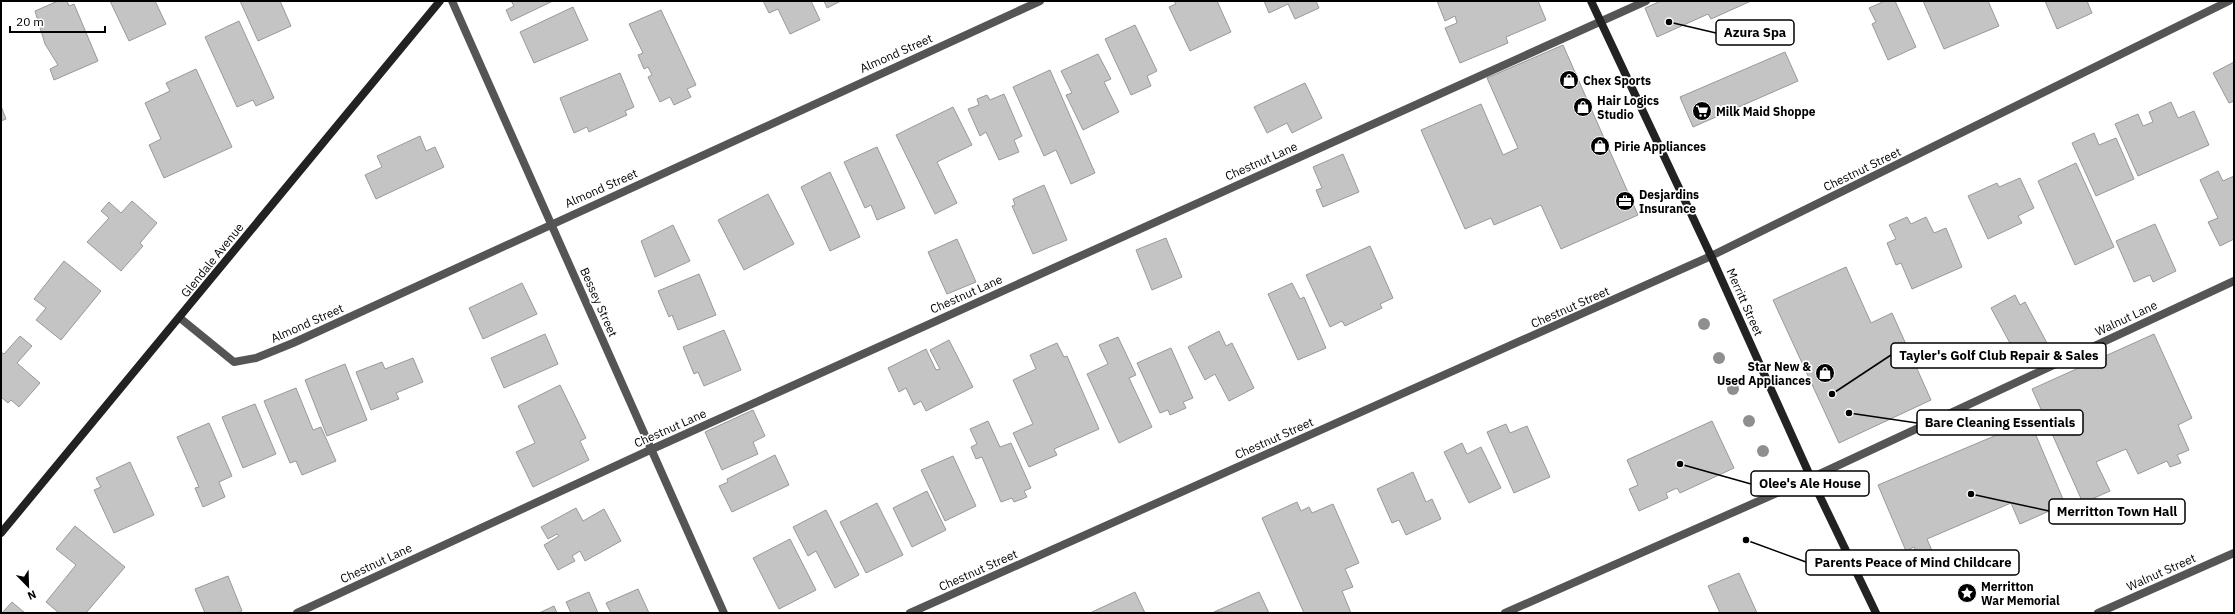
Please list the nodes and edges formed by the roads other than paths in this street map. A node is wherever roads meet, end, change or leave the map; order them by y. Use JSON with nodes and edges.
{"nodes":[{"id":1,"x":440,"y":1,"type":"edge"},
{"id":2,"x":452,"y":1,"type":"edge"},
{"id":3,"x":1040,"y":1,"type":"edge"},
{"id":4,"x":1591,"y":1,"type":"edge"},
{"id":5,"x":1646,"y":1,"type":"edge"},
{"id":6,"x":2229,"y":1,"type":"edge"},
{"id":7,"x":1600,"y":22,"type":"junction"},
{"id":8,"x":552,"y":223,"type":"junction"},
{"id":9,"x":1711,"y":256,"type":"junction"},
{"id":10,"x":2234,"y":281,"type":"edge"},
{"id":11,"x":180,"y":318,"type":"junction"},
{"id":12,"x":650,"y":450,"type":"junction"},
{"id":13,"x":1811,"y":478,"type":"junction"},
{"id":14,"x":1,"y":533,"type":"edge"},
{"id":15,"x":2234,"y":553,"type":"edge"},
{"id":16,"x":297,"y":613,"type":"edge"},
{"id":17,"x":724,"y":613,"type":"edge"},
{"id":18,"x":910,"y":613,"type":"edge"},
{"id":19,"x":1505,"y":613,"type":"edge"},
{"id":20,"x":1876,"y":613,"type":"edge"},
{"id":21,"x":2098,"y":613,"type":"edge"}],
"edges":[{"from":1,"to":11,"type":"main road","name":"Glendale Avenue"},
{"from":2,"to":8,"type":"street","name":"Bessey Street"},
{"from":3,"to":8,"type":"street","name":"Almond Street"},
{"from":4,"to":7,"type":"main road","name":"Merritt Street"},
{"from":5,"to":7,"type":"street","name":"Chestnut Lane"},
{"from":6,"to":9,"type":"street","name":"Chestnut Street"},
{"from":7,"to":9,"type":"main road","name":"Merritt Street"},
{"from":7,"to":12,"type":"street","name":"Chestnut Lane"},
{"from":8,"to":11,"type":"street","name":"Almond Street"},
{"from":8,"to":12,"type":"street","name":"Bessey Street"},
{"from":9,"to":13,"type":"main road","name":"Merritt Street"},
{"from":9,"to":18,"type":"street","name":"Chestnut Street"},
{"from":10,"to":13,"type":"street","name":"Walnut Lane"},
{"from":11,"to":14,"type":"main road","name":"Glendale Avenue"},
{"from":12,"to":16,"type":"street","name":"Chestnut Lane"},
{"from":12,"to":17,"type":"street","name":"Bessey Street"},
{"from":13,"to":19,"type":"street","name":"Walnut Lane"},
{"from":13,"to":20,"type":"main road","name":"Merritt Street"},
{"from":15,"to":21,"type":"street","name":"Walnut Street"}]}
